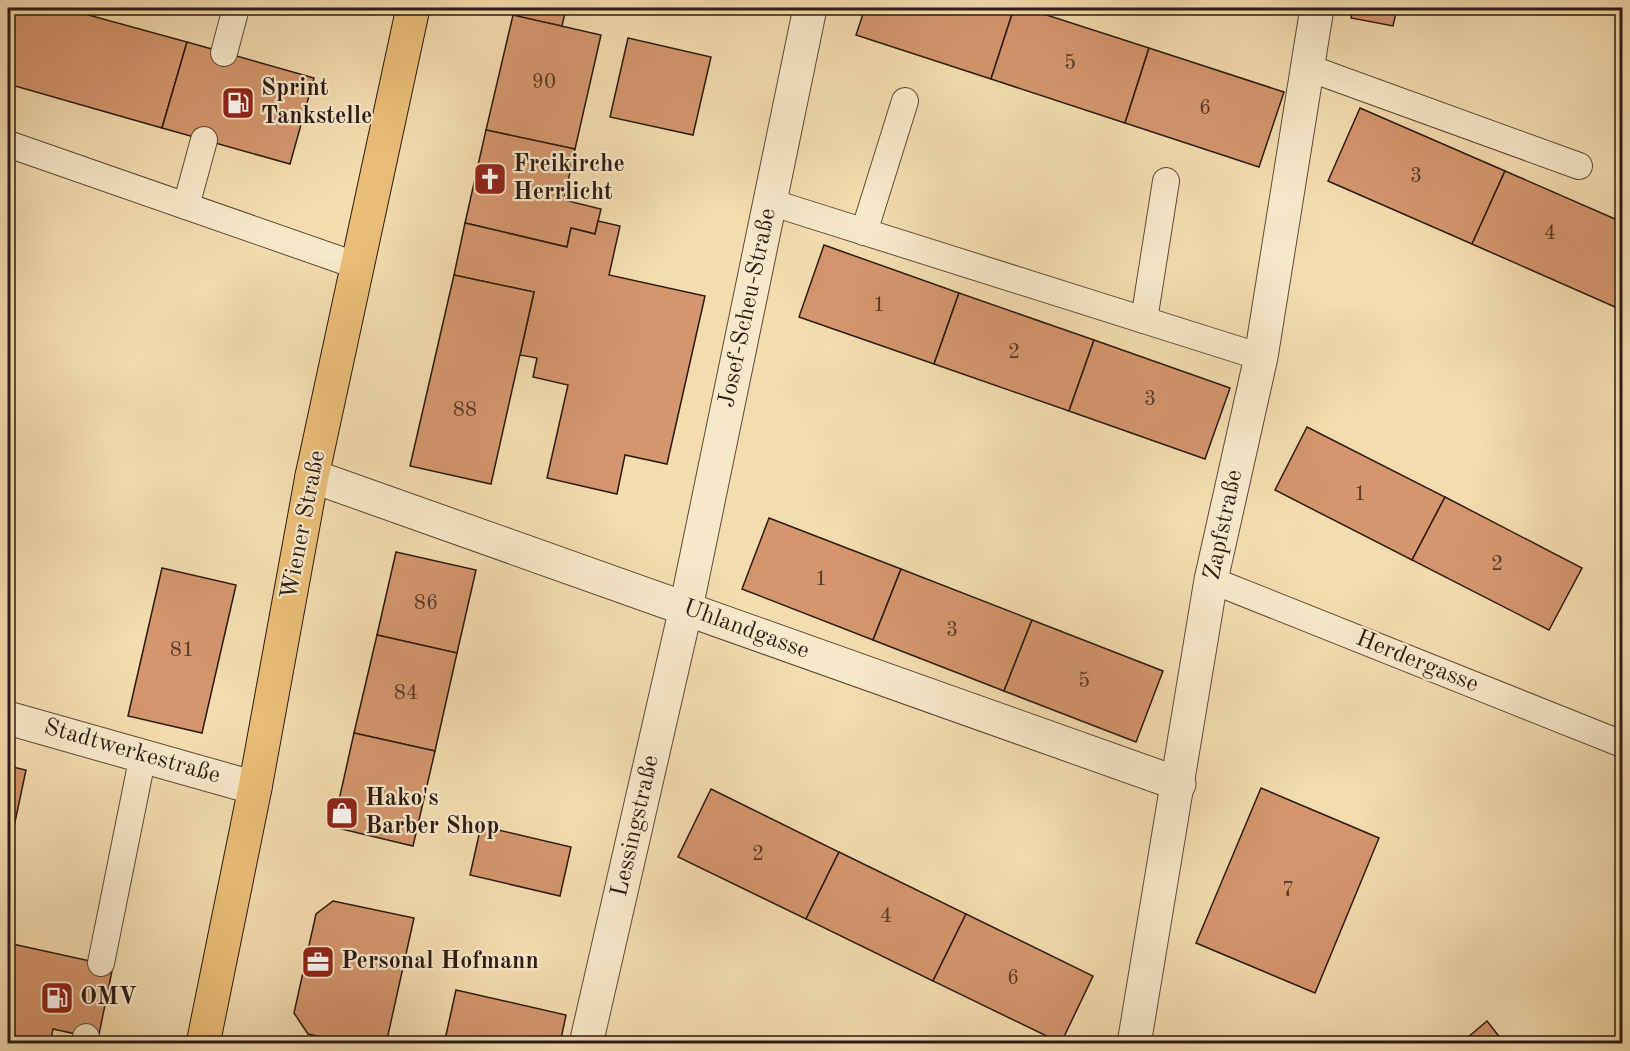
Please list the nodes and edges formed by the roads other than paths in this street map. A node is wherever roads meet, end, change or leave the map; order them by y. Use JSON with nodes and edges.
{"nodes":[{"id":1,"x":236,"y":8,"type":"edge"},
{"id":2,"x":413,"y":8,"type":"edge"},
{"id":3,"x":810,"y":8,"type":"edge"},
{"id":4,"x":1317,"y":8,"type":"edge"},
{"id":5,"x":224,"y":53,"type":"dead end"},
{"id":6,"x":1306,"y":67,"type":"junction"},
{"id":7,"x":905,"y":101,"type":"dead end"},
{"id":8,"x":204,"y":140,"type":"dead end"},
{"id":9,"x":8,"y":144,"type":"edge"},
{"id":10,"x":1579,"y":166,"type":"dead end"},
{"id":11,"x":1166,"y":181,"type":"dead end"},
{"id":12,"x":770,"y":202,"type":"junction"},
{"id":13,"x":186,"y":206,"type":"junction"},
{"id":14,"x":864,"y":232,"type":"junction"},
{"id":15,"x":358,"y":266,"type":"junction"},
{"id":16,"x":1144,"y":320,"type":"junction"},
{"id":17,"x":1261,"y":357,"type":"junction"},
{"id":18,"x":312,"y":476,"type":"junction"},
{"id":19,"x":1211,"y":580,"type":"junction"},
{"id":20,"x":686,"y":608,"type":"junction"},
{"id":21,"x":8,"y":718,"type":"edge"},
{"id":22,"x":1623,"y":744,"type":"edge"},
{"id":23,"x":143,"y":755,"type":"junction"},
{"id":24,"x":1179,"y":784,"type":"junction"},
{"id":25,"x":255,"y":788,"type":"junction"},
{"id":26,"x":101,"y":963,"type":"dead end"},
{"id":27,"x":203,"y":1044,"type":"edge"},
{"id":28,"x":586,"y":1044,"type":"edge"},
{"id":29,"x":1134,"y":1044,"type":"edge"}],
"edges":[{"from":1,"to":5,"type":"lane"},
{"from":2,"to":15,"type":"main road","name":"Wiener Straße"},
{"from":3,"to":12,"type":"street","name":"Josef-Scheu-Straße"},
{"from":4,"to":6,"type":"street","name":"Zapfstraße"},
{"from":6,"to":10,"type":"lane"},
{"from":6,"to":17,"type":"street","name":"Zapfstraße"},
{"from":7,"to":14,"type":"lane"},
{"from":8,"to":13,"type":"lane"},
{"from":9,"to":13,"type":"lane"},
{"from":11,"to":16,"type":"lane"},
{"from":12,"to":14,"type":"lane"},
{"from":12,"to":20,"type":"street","name":"Josef-Scheu-Straße"},
{"from":13,"to":15,"type":"lane"},
{"from":14,"to":16,"type":"lane"},
{"from":15,"to":18,"type":"main road","name":"Wiener Straße"},
{"from":16,"to":17,"type":"lane"},
{"from":17,"to":19,"type":"street","name":"Zapfstraße"},
{"from":18,"to":20,"type":"street","name":"Uhlandgasse"},
{"from":18,"to":25,"type":"main road","name":"Wiener Straße"},
{"from":19,"to":22,"type":"lane","name":"Herdergasse"},
{"from":19,"to":24,"type":"street","name":"Zapfstraße"},
{"from":20,"to":24,"type":"street","name":"Uhlandgasse"},
{"from":20,"to":28,"type":"street","name":"Lessingstraße"},
{"from":21,"to":23,"type":"street","name":"Stadtwerkestraße"},
{"from":23,"to":25,"type":"street","name":"Stadtwerkestraße"},
{"from":23,"to":26,"type":"lane"},
{"from":24,"to":29,"type":"street","name":"Zapfstraße"},
{"from":25,"to":27,"type":"main road","name":"Wiener Straße"}]}
